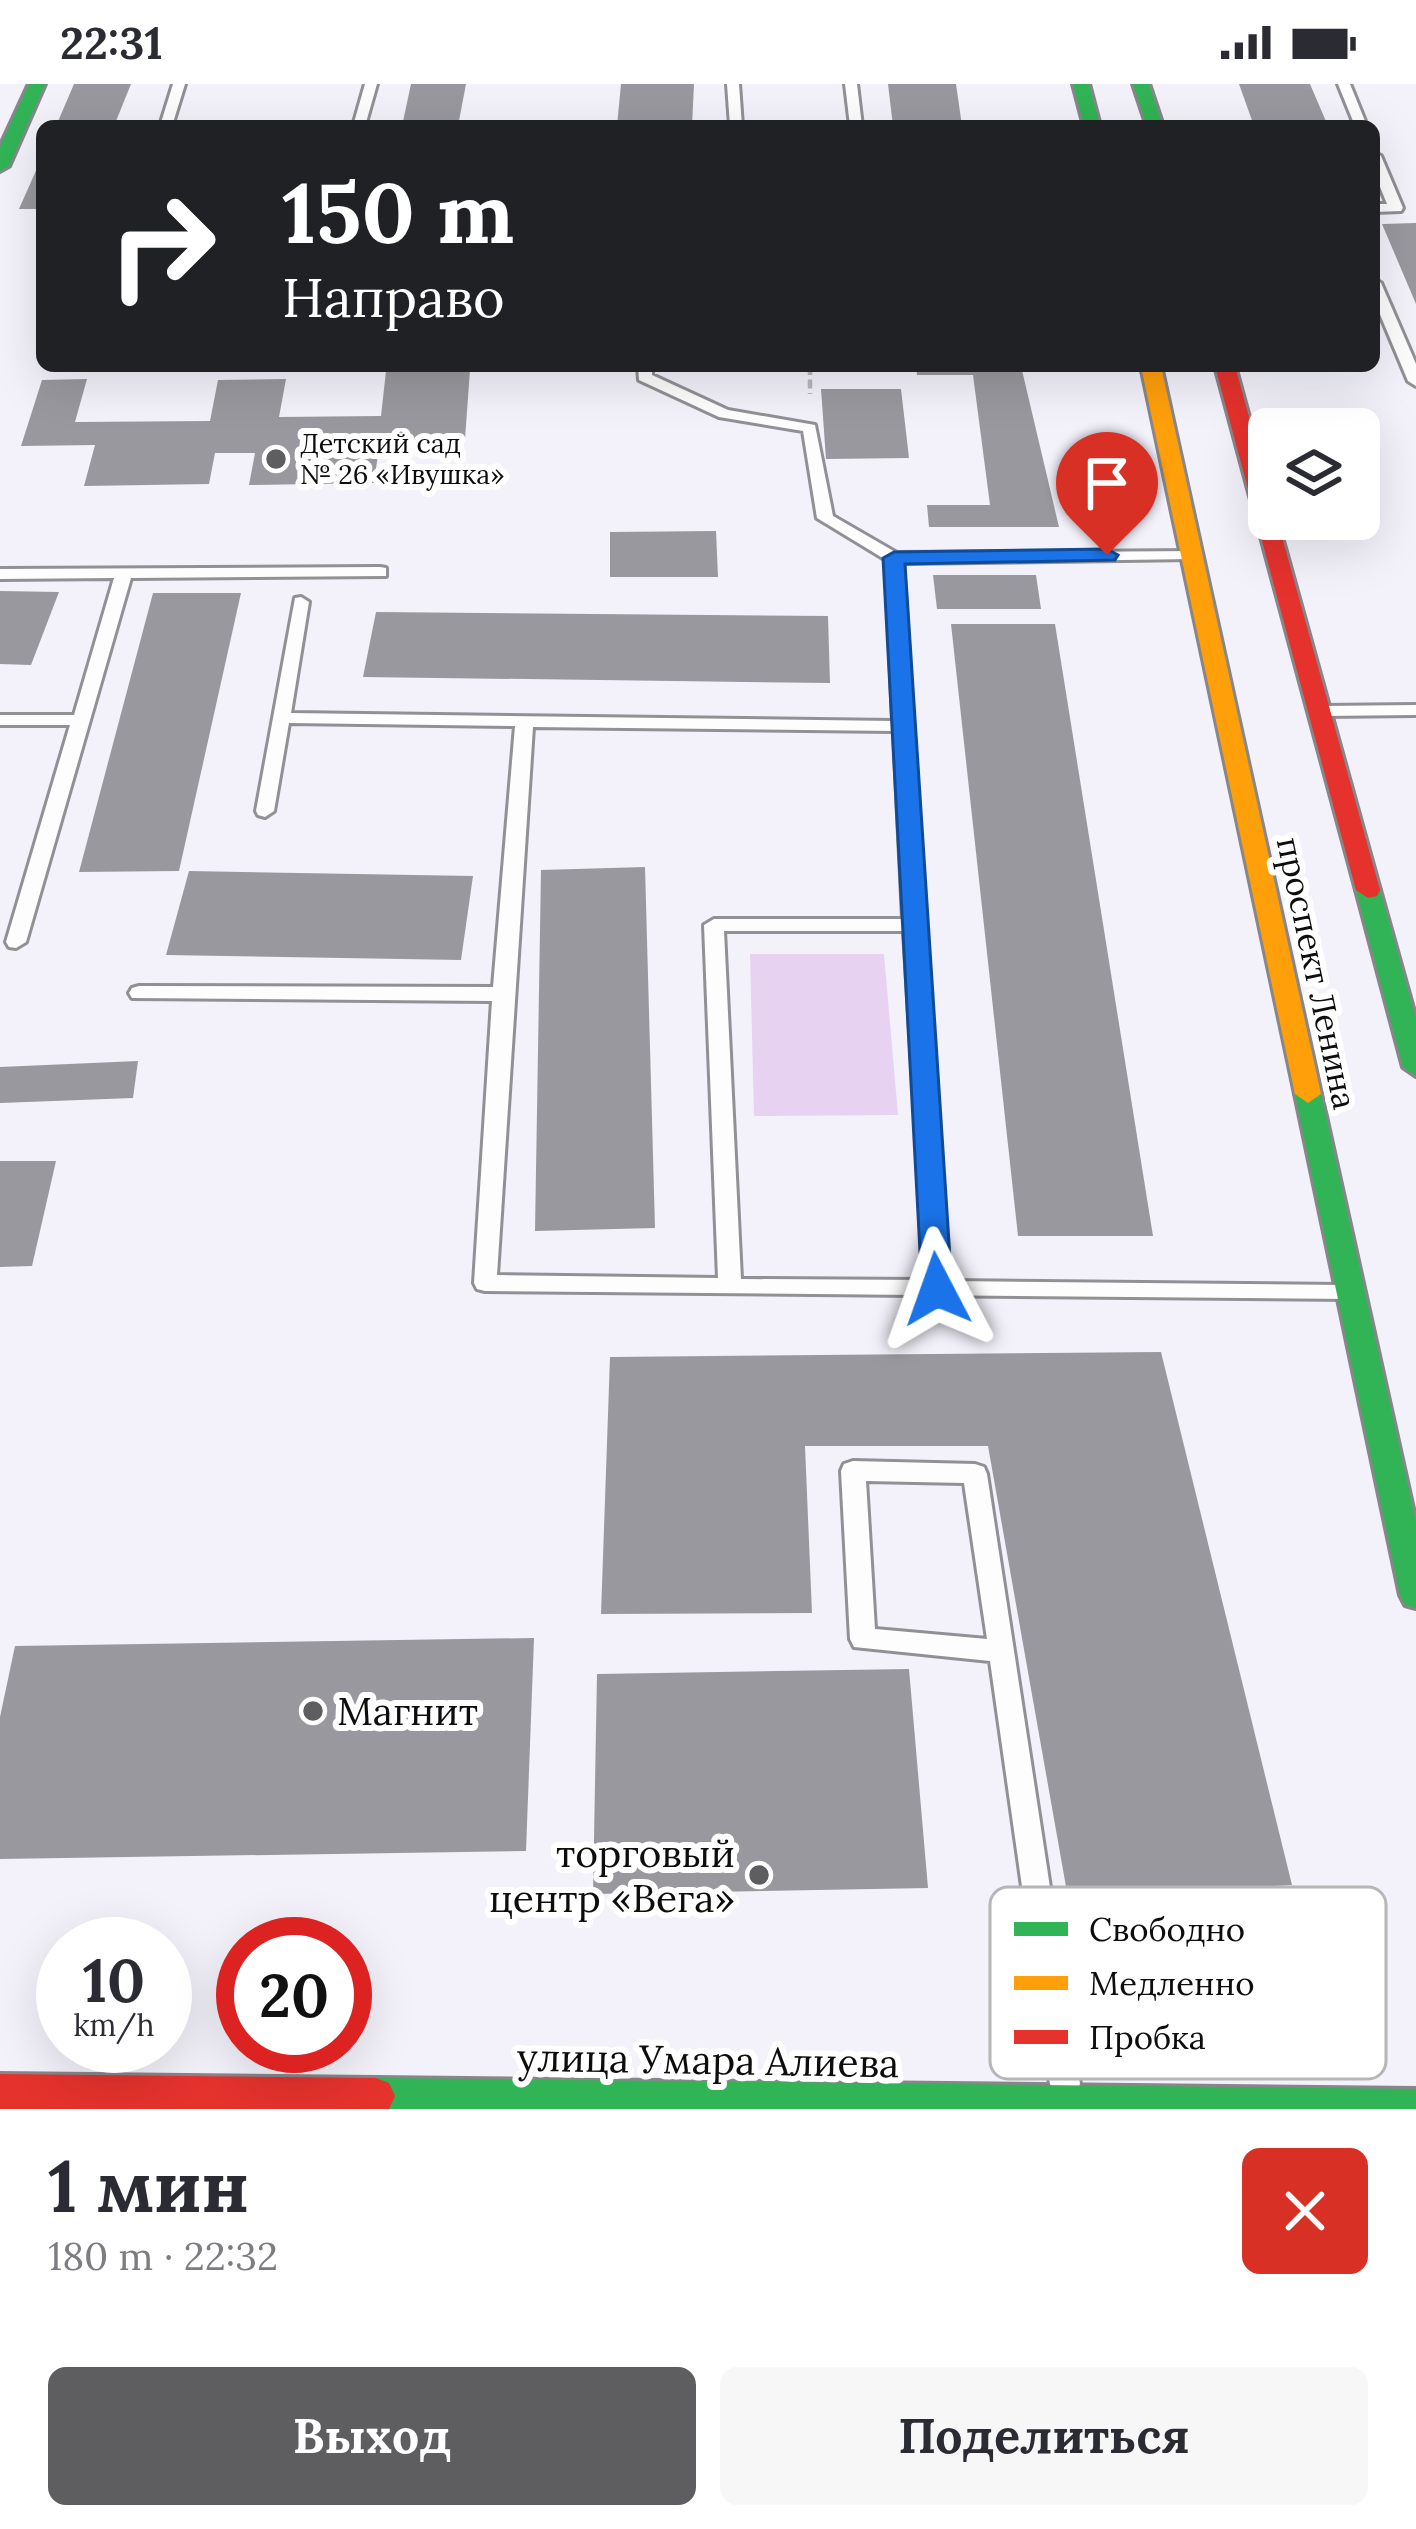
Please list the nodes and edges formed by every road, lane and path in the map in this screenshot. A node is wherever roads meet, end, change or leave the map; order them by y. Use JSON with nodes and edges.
{"nodes":[{"id":1,"x":38,"y":84,"type":"edge"},
{"id":2,"x":179,"y":84,"type":"edge"},
{"id":3,"x":371,"y":84,"type":"edge"},
{"id":4,"x":733,"y":84,"type":"edge"},
{"id":5,"x":850,"y":84,"type":"edge"},
{"id":6,"x":1081,"y":84,"type":"edge"},
{"id":7,"x":1141,"y":84,"type":"edge"},
{"id":8,"x":1344,"y":84,"type":"edge"},
{"id":9,"x":168,"y":120,"type":"edge"},
{"id":10,"x":361,"y":120,"type":"edge"},
{"id":11,"x":736,"y":120,"type":"edge"},
{"id":12,"x":855,"y":120,"type":"edge"},
{"id":13,"x":1090,"y":120,"type":"edge"},
{"id":14,"x":1152,"y":120,"type":"edge"},
{"id":15,"x":1359,"y":120,"type":"edge"},
{"id":16,"x":0,"y":166,"type":"edge"},
{"id":17,"x":1380,"y":170,"type":"edge"},
{"id":18,"x":1380,"y":208,"type":"edge"},
{"id":19,"x":1396,"y":208,"type":"junction"},
{"id":20,"x":1416,"y":208,"type":"edge"},
{"id":21,"x":1380,"y":297,"type":"edge"},
{"id":22,"x":644,"y":372,"type":"edge"},
{"id":23,"x":1151,"y":372,"type":"edge"},
{"id":24,"x":1227,"y":372,"type":"edge"},
{"id":25,"x":1416,"y":381,"type":"edge"},
{"id":26,"x":1192,"y":554,"type":"junction"},
{"id":27,"x":894,"y":558,"type":"junction"},
{"id":28,"x":380,"y":572,"type":"dead end"},
{"id":29,"x":124,"y":573,"type":"junction"},
{"id":30,"x":0,"y":574,"type":"edge"},
{"id":31,"x":301,"y":602,"type":"dead end"},
{"id":32,"x":1416,"y":710,"type":"edge"},
{"id":33,"x":1322,"y":711,"type":"junction"},
{"id":34,"x":281,"y":718,"type":"junction"},
{"id":35,"x":0,"y":720,"type":"edge"},
{"id":36,"x":81,"y":720,"type":"junction"},
{"id":37,"x":524,"y":722,"type":"junction"},
{"id":38,"x":903,"y":726,"type":"junction"},
{"id":39,"x":266,"y":811,"type":"dead end"},
{"id":40,"x":913,"y":925,"type":"junction"},
{"id":41,"x":16,"y":942,"type":"dead end"},
{"id":42,"x":139,"y":993,"type":"dead end"},
{"id":43,"x":503,"y":994,"type":"junction"},
{"id":44,"x":1416,"y":1067,"type":"edge"},
{"id":45,"x":730,"y":1287,"type":"junction"},
{"id":46,"x":937,"y":1289,"type":"junction"},
{"id":47,"x":1349,"y":1293,"type":"junction"},
{"id":48,"x":1416,"y":1595,"type":"edge"},
{"id":49,"x":1001,"y":1651,"type":"junction"},
{"id":50,"x":1036,"y":1887,"type":"edge"},
{"id":51,"x":1064,"y":2079,"type":"edge"},
{"id":52,"x":0,"y":2092,"type":"edge"},
{"id":53,"x":1068,"y":2103,"type":"junction"},
{"id":54,"x":1416,"y":2107,"type":"edge"}],
"edges":[{"from":1,"to":16,"type":"main road"},
{"from":2,"to":9,"type":"lane"},
{"from":3,"to":10,"type":"lane"},
{"from":4,"to":11,"type":"lane"},
{"from":5,"to":12,"type":"lane"},
{"from":6,"to":13,"type":"main road"},
{"from":7,"to":14,"type":"main road"},
{"from":8,"to":15,"type":"lane"},
{"from":17,"to":19,"type":"lane"},
{"from":18,"to":19,"type":"lane"},
{"from":19,"to":20,"type":"lane"},
{"from":21,"to":25,"type":"lane"},
{"from":22,"to":27,"type":"lane"},
{"from":23,"to":26,"type":"main road","name":"проспект Ленина"},
{"from":24,"to":33,"type":"main road","name":"проспект Ленина"},
{"from":26,"to":27,"type":"lane"},
{"from":26,"to":47,"type":"main road","name":"проспект Ленина"},
{"from":27,"to":38,"type":"lane"},
{"from":28,"to":29,"type":"lane"},
{"from":29,"to":30,"type":"lane"},
{"from":29,"to":36,"type":"lane"},
{"from":31,"to":34,"type":"lane"},
{"from":32,"to":33,"type":"lane"},
{"from":33,"to":44,"type":"main road","name":"проспект Ленина"},
{"from":34,"to":37,"type":"lane"},
{"from":34,"to":39,"type":"lane"},
{"from":35,"to":36,"type":"lane"},
{"from":36,"to":41,"type":"lane"},
{"from":37,"to":38,"type":"lane"},
{"from":37,"to":43,"type":"lane"},
{"from":38,"to":40,"type":"lane"},
{"from":40,"to":45,"type":"lane"},
{"from":40,"to":46,"type":"lane"},
{"from":42,"to":43,"type":"lane"},
{"from":43,"to":45,"type":"lane"},
{"from":45,"to":46,"type":"lane"},
{"from":46,"to":47,"type":"lane"},
{"from":47,"to":48,"type":"main road","name":"проспект Ленина"},
{"from":49,"to":49,"type":"lane"},
{"from":49,"to":50,"type":"lane"},
{"from":51,"to":53,"type":"lane"},
{"from":52,"to":53,"type":"main road","name":"улица Умара Алиева"},
{"from":53,"to":54,"type":"main road","name":"улица Умара Алиева"}]}
